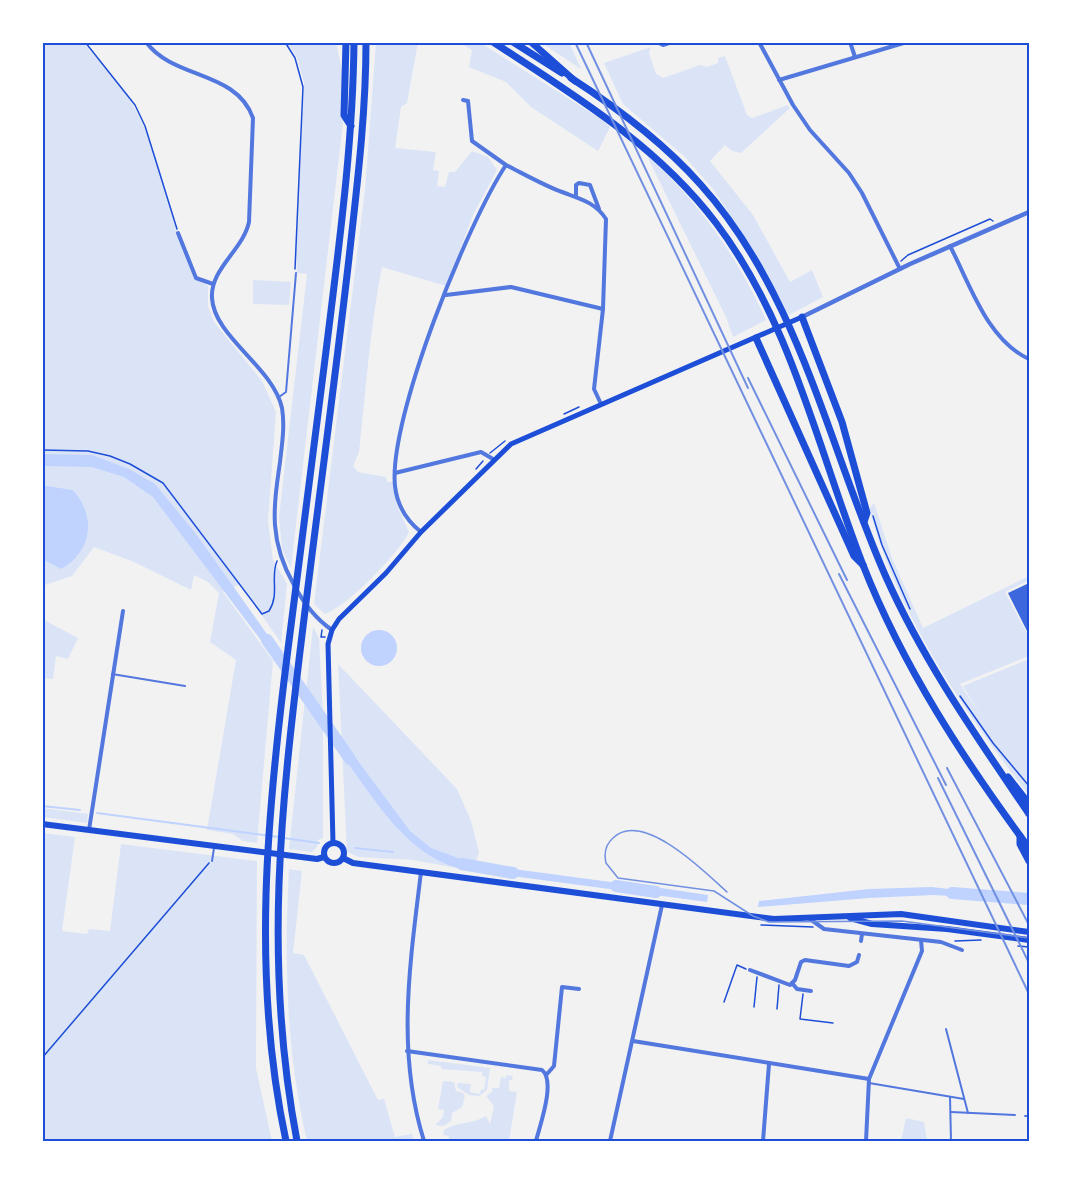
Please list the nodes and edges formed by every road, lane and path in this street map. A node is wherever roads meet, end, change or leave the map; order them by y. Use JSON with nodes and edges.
{"nodes":[{"id":1,"x":85,"y":42,"type":"edge"},
{"id":2,"x":146,"y":42,"type":"edge"},
{"id":3,"x":285,"y":42,"type":"edge"},
{"id":4,"x":346,"y":42,"type":"edge"},
{"id":5,"x":354,"y":42,"type":"edge"},
{"id":6,"x":366,"y":42,"type":"edge"},
{"id":7,"x":493,"y":42,"type":"edge"},
{"id":8,"x":513,"y":42,"type":"edge"},
{"id":9,"x":531,"y":42,"type":"edge"},
{"id":10,"x":657,"y":42,"type":"edge"},
{"id":11,"x":672,"y":42,"type":"edge"},
{"id":12,"x":759,"y":42,"type":"edge"},
{"id":13,"x":850,"y":42,"type":"edge"},
{"id":14,"x":907,"y":42,"type":"edge"},
{"id":15,"x":855,"y":57,"type":"junction"},
{"id":16,"x":779,"y":80,"type":"junction"},
{"id":17,"x":575,"y":81,"type":"junction"},
{"id":18,"x":463,"y":100,"type":"dead end"},
{"id":19,"x":351,"y":126,"type":"junction"},
{"id":20,"x":506,"y":165,"type":"junction"},
{"id":21,"x":576,"y":195,"type":"junction"},
{"id":22,"x":599,"y":209,"type":"junction"},
{"id":23,"x":1028,"y":215,"type":"edge"},
{"id":24,"x":178,"y":233,"type":"joint"},
{"id":25,"x":950,"y":246,"type":"junction"},
{"id":26,"x":900,"y":269,"type":"junction"},
{"id":27,"x":296,"y":273,"type":"joint"},
{"id":28,"x":213,"y":284,"type":"junction"},
{"id":29,"x":446,"y":295,"type":"junction"},
{"id":30,"x":603,"y":309,"type":"junction"},
{"id":31,"x":802,"y":317,"type":"junction"},
{"id":32,"x":756,"y":338,"type":"junction"},
{"id":33,"x":1029,"y":359,"type":"edge"},
{"id":34,"x":279,"y":397,"type":"junction"},
{"id":35,"x":587,"y":404,"type":"dead end"},
{"id":36,"x":602,"y":405,"type":"junction"},
{"id":37,"x":558,"y":418,"type":"dead end"},
{"id":38,"x":509,"y":439,"type":"dead end"},
{"id":39,"x":42,"y":450,"type":"edge"},
{"id":40,"x":490,"y":457,"type":"junction"},
{"id":41,"x":395,"y":473,"type":"junction"},
{"id":42,"x":470,"y":476,"type":"dead end"},
{"id":43,"x":873,"y":513,"type":"dead end"},
{"id":44,"x":864,"y":522,"type":"junction"},
{"id":45,"x":421,"y":532,"type":"junction"},
{"id":46,"x":279,"y":556,"type":"junction"},
{"id":47,"x":864,"y":567,"type":"junction"},
{"id":48,"x":123,"y":610,"type":"dead end"},
{"id":49,"x":910,"y":611,"type":"dead end"},
{"id":50,"x":325,"y":625,"type":"junction"},
{"id":51,"x":332,"y":630,"type":"junction"},
{"id":52,"x":328,"y":638,"type":"junction"},
{"id":53,"x":112,"y":674,"type":"junction"},
{"id":54,"x":185,"y":686,"type":"dead end"},
{"id":55,"x":959,"y":696,"type":"dead end"},
{"id":56,"x":998,"y":767,"type":"junction"},
{"id":57,"x":1029,"y":786,"type":"edge"},
{"id":58,"x":1029,"y":804,"type":"edge"},
{"id":59,"x":1029,"y":814,"type":"edge"},
{"id":60,"x":42,"y":824,"type":"edge"},
{"id":61,"x":89,"y":830,"type":"junction"},
{"id":62,"x":1020,"y":836,"type":"junction"},
{"id":63,"x":333,"y":843,"type":"junction"},
{"id":64,"x":214,"y":846,"type":"junction"},
{"id":65,"x":1029,"y":848,"type":"edge"},
{"id":66,"x":324,"y":857,"type":"junction"},
{"id":67,"x":343,"y":858,"type":"junction"},
{"id":68,"x":212,"y":861,"type":"joint"},
{"id":69,"x":1029,"y":861,"type":"edge"},
{"id":70,"x":421,"y":872,"type":"junction"},
{"id":71,"x":662,"y":905,"type":"junction"},
{"id":72,"x":850,"y":918,"type":"junction"},
{"id":73,"x":810,"y":919,"type":"junction"},
{"id":74,"x":761,"y":925,"type":"dead end"},
{"id":75,"x":820,"y":927,"type":"junction"},
{"id":76,"x":1029,"y":932,"type":"edge"},
{"id":77,"x":862,"y":934,"type":"junction"},
{"id":78,"x":921,"y":940,"type":"junction"},
{"id":79,"x":987,"y":940,"type":"dead end"},
{"id":80,"x":1029,"y":940,"type":"edge"},
{"id":81,"x":861,"y":941,"type":"dead end"},
{"id":82,"x":946,"y":944,"type":"junction"},
{"id":83,"x":1008,"y":944,"type":"dead end"},
{"id":84,"x":1029,"y":947,"type":"edge"},
{"id":85,"x":962,"y":950,"type":"dead end"},
{"id":86,"x":859,"y":955,"type":"dead end"},
{"id":87,"x":750,"y":970,"type":"joint"},
{"id":88,"x":758,"y":973,"type":"junction"},
{"id":89,"x":780,"y":981,"type":"junction"},
{"id":90,"x":792,"y":983,"type":"junction"},
{"id":91,"x":579,"y":989,"type":"dead end"},
{"id":92,"x":804,"y":990,"type":"junction"},
{"id":93,"x":811,"y":991,"type":"dead end"},
{"id":94,"x":723,"y":1002,"type":"dead end"},
{"id":95,"x":754,"y":1007,"type":"dead end"},
{"id":96,"x":777,"y":1009,"type":"dead end"},
{"id":97,"x":833,"y":1023,"type":"dead end"},
{"id":98,"x":946,"y":1029,"type":"dead end"},
{"id":99,"x":633,"y":1041,"type":"junction"},
{"id":100,"x":407,"y":1051,"type":"junction"},
{"id":101,"x":42,"y":1058,"type":"edge"},
{"id":102,"x":769,"y":1064,"type":"junction"},
{"id":103,"x":547,"y":1074,"type":"junction"},
{"id":104,"x":869,"y":1081,"type":"junction"},
{"id":105,"x":951,"y":1097,"type":"junction"},
{"id":106,"x":964,"y":1099,"type":"junction"},
{"id":107,"x":951,"y":1112,"type":"junction"},
{"id":108,"x":968,"y":1113,"type":"junction"},
{"id":109,"x":1015,"y":1115,"type":"dead end"},
{"id":110,"x":286,"y":1141,"type":"edge"},
{"id":111,"x":297,"y":1141,"type":"edge"},
{"id":112,"x":424,"y":1141,"type":"edge"},
{"id":113,"x":536,"y":1141,"type":"edge"},
{"id":114,"x":610,"y":1141,"type":"edge"},
{"id":115,"x":763,"y":1141,"type":"edge"},
{"id":116,"x":866,"y":1141,"type":"edge"},
{"id":117,"x":951,"y":1141,"type":"edge"}],
"edges":[{"from":1,"to":24,"type":"path"},
{"from":2,"to":28,"type":"street"},
{"from":3,"to":27,"type":"path"},
{"from":4,"to":19,"type":"highway"},
{"from":5,"to":19,"type":"highway"},
{"from":6,"to":111,"type":"highway"},
{"from":7,"to":47,"type":"highway"},
{"from":8,"to":17,"type":"highway"},
{"from":9,"to":17,"type":"highway"},
{"from":10,"to":11,"type":"street"},
{"from":12,"to":16,"type":"street"},
{"from":13,"to":15,"type":"street"},
{"from":14,"to":15,"type":"street"},
{"from":15,"to":16,"type":"street"},
{"from":16,"to":26,"type":"street"},
{"from":17,"to":44,"type":"highway"},
{"from":18,"to":20,"type":"street"},
{"from":19,"to":110,"type":"highway"},
{"from":20,"to":21,"type":"street"},
{"from":20,"to":29,"type":"street"},
{"from":21,"to":22,"type":"street"},
{"from":21,"to":22,"type":"street"},
{"from":22,"to":30,"type":"street"},
{"from":23,"to":25,"type":"street"},
{"from":24,"to":28,"type":"street"},
{"from":25,"to":26,"type":"street"},
{"from":25,"to":33,"type":"street"},
{"from":26,"to":31,"type":"street"},
{"from":27,"to":34,"type":"lane"},
{"from":28,"to":34,"type":"street"},
{"from":29,"to":30,"type":"street"},
{"from":29,"to":41,"type":"street"},
{"from":30,"to":36,"type":"street"},
{"from":31,"to":32,"type":"main road"},
{"from":31,"to":44,"type":"highway"},
{"from":32,"to":36,"type":"main road"},
{"from":32,"to":47,"type":"highway"},
{"from":34,"to":46,"type":"street"},
{"from":35,"to":37,"type":"path"},
{"from":36,"to":40,"type":"main road"},
{"from":38,"to":40,"type":"path"},
{"from":39,"to":46,"type":"path"},
{"from":40,"to":41,"type":"street"},
{"from":40,"to":42,"type":"path"},
{"from":40,"to":45,"type":"main road"},
{"from":41,"to":45,"type":"street"},
{"from":43,"to":49,"type":"path"},
{"from":44,"to":56,"type":"highway"},
{"from":45,"to":51,"type":"main road"},
{"from":46,"to":50,"type":"street"},
{"from":47,"to":62,"type":"highway"},
{"from":48,"to":53,"type":"street"},
{"from":50,"to":51,"type":"street"},
{"from":50,"to":52,"type":"path"},
{"from":51,"to":52,"type":"main road"},
{"from":52,"to":63,"type":"main road"},
{"from":53,"to":54,"type":"lane"},
{"from":53,"to":61,"type":"street"},
{"from":55,"to":57,"type":"path"},
{"from":56,"to":58,"type":"highway"},
{"from":56,"to":59,"type":"highway"},
{"from":60,"to":61,"type":"main road"},
{"from":61,"to":64,"type":"main road"},
{"from":62,"to":65,"type":"highway"},
{"from":62,"to":69,"type":"highway"},
{"from":63,"to":66,"type":"main road"},
{"from":63,"to":67,"type":"main road"},
{"from":64,"to":66,"type":"main road"},
{"from":64,"to":68,"type":"lane"},
{"from":66,"to":67,"type":"main road"},
{"from":67,"to":70,"type":"main road"},
{"from":68,"to":101,"type":"path"},
{"from":70,"to":71,"type":"main road"},
{"from":70,"to":100,"type":"street"},
{"from":71,"to":73,"type":"main road"},
{"from":71,"to":99,"type":"street"},
{"from":72,"to":73,"type":"main road"},
{"from":72,"to":76,"type":"main road"},
{"from":72,"to":80,"type":"main road"},
{"from":73,"to":75,"type":"street"},
{"from":74,"to":75,"type":"path"},
{"from":75,"to":77,"type":"street"},
{"from":77,"to":78,"type":"street"},
{"from":77,"to":81,"type":"street"},
{"from":78,"to":82,"type":"street"},
{"from":78,"to":104,"type":"street"},
{"from":79,"to":82,"type":"path"},
{"from":82,"to":85,"type":"street"},
{"from":83,"to":84,"type":"path"},
{"from":86,"to":90,"type":"street"},
{"from":87,"to":88,"type":"street"},
{"from":87,"to":94,"type":"path"},
{"from":88,"to":89,"type":"street"},
{"from":88,"to":95,"type":"path"},
{"from":89,"to":90,"type":"street"},
{"from":89,"to":96,"type":"path"},
{"from":90,"to":92,"type":"street"},
{"from":91,"to":103,"type":"street"},
{"from":92,"to":93,"type":"street"},
{"from":92,"to":97,"type":"path"},
{"from":98,"to":106,"type":"lane"},
{"from":99,"to":102,"type":"street"},
{"from":99,"to":114,"type":"street"},
{"from":100,"to":103,"type":"street"},
{"from":100,"to":112,"type":"street"},
{"from":102,"to":104,"type":"street"},
{"from":102,"to":115,"type":"street"},
{"from":103,"to":113,"type":"street"},
{"from":104,"to":105,"type":"lane"},
{"from":104,"to":116,"type":"street"},
{"from":105,"to":106,"type":"lane"},
{"from":105,"to":107,"type":"lane"},
{"from":106,"to":108,"type":"lane"},
{"from":107,"to":108,"type":"lane"},
{"from":107,"to":117,"type":"lane"},
{"from":108,"to":109,"type":"lane"}]}
